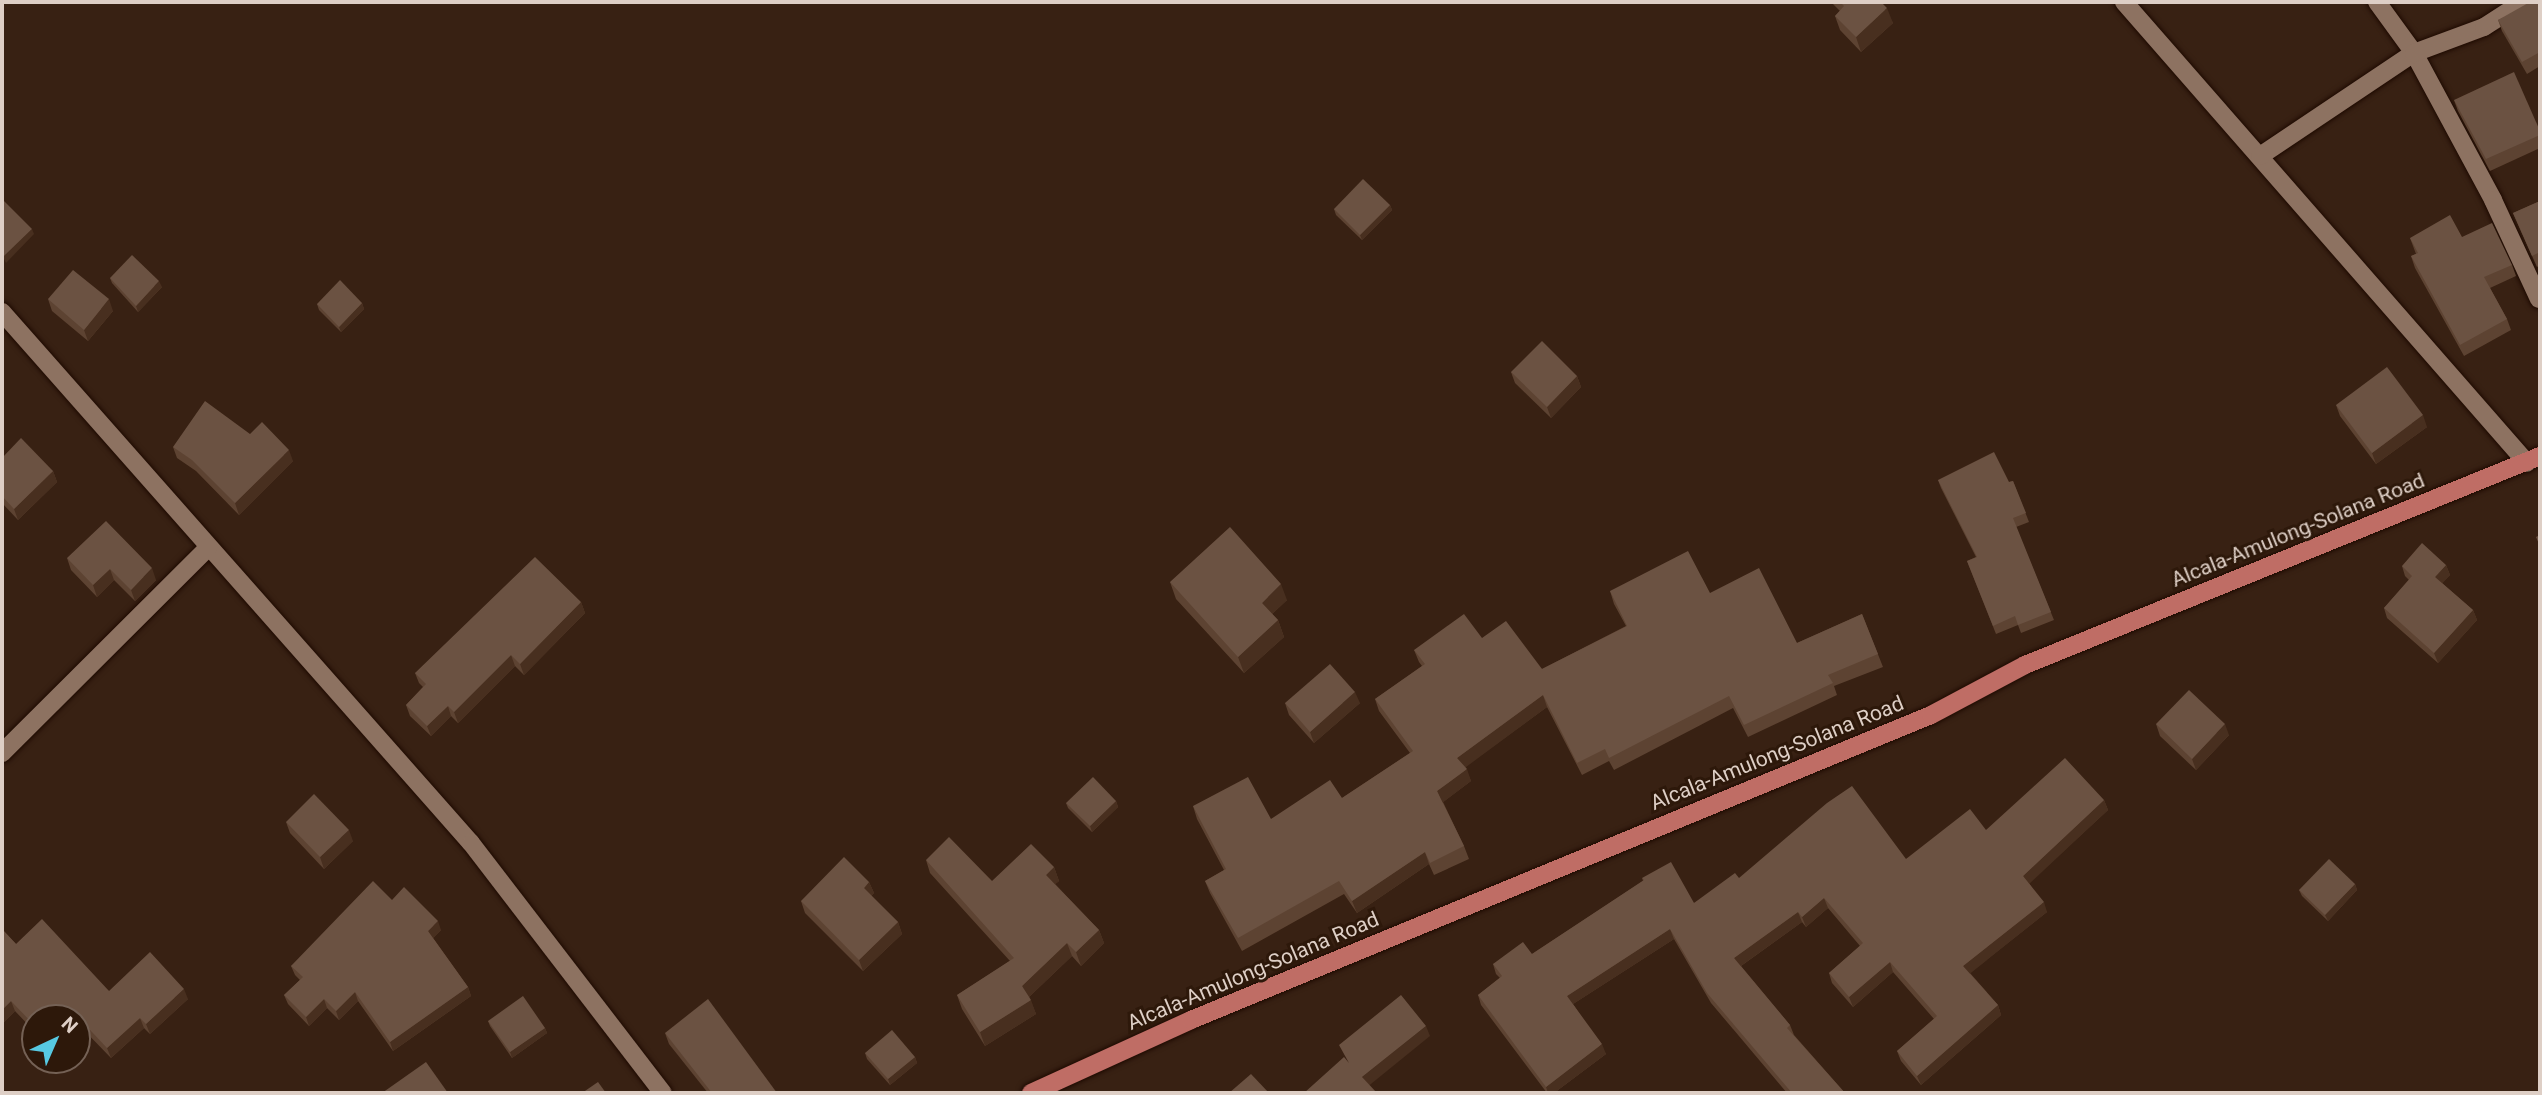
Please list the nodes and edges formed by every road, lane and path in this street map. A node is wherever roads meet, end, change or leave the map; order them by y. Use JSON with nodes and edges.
{"nodes":[{"id":1,"x":2124,"y":2,"type":"edge"},
{"id":2,"x":2377,"y":2,"type":"edge"},
{"id":3,"x":2524,"y":2,"type":"edge"},
{"id":4,"x":2414,"y":53,"type":"junction"},
{"id":5,"x":2260,"y":156,"type":"junction"},
{"id":6,"x":2539,"y":299,"type":"edge"},
{"id":7,"x":2,"y":313,"type":"edge"},
{"id":8,"x":2533,"y":459,"type":"edge"},
{"id":9,"x":208,"y":548,"type":"junction"},
{"id":10,"x":2,"y":753,"type":"edge"},
{"id":11,"x":663,"y":1093,"type":"edge"},
{"id":12,"x":1031,"y":1093,"type":"edge"}],
"edges":[{"from":1,"to":5,"type":"street"},
{"from":2,"to":4,"type":"street"},
{"from":3,"to":4,"type":"street"},
{"from":4,"to":5,"type":"street"},
{"from":4,"to":6,"type":"street"},
{"from":5,"to":8,"type":"street"},
{"from":7,"to":9,"type":"street"},
{"from":8,"to":12,"type":"main road","name":"Alcala-Amulong-Solana Road"},
{"from":9,"to":10,"type":"street"},
{"from":9,"to":11,"type":"street"}]}
